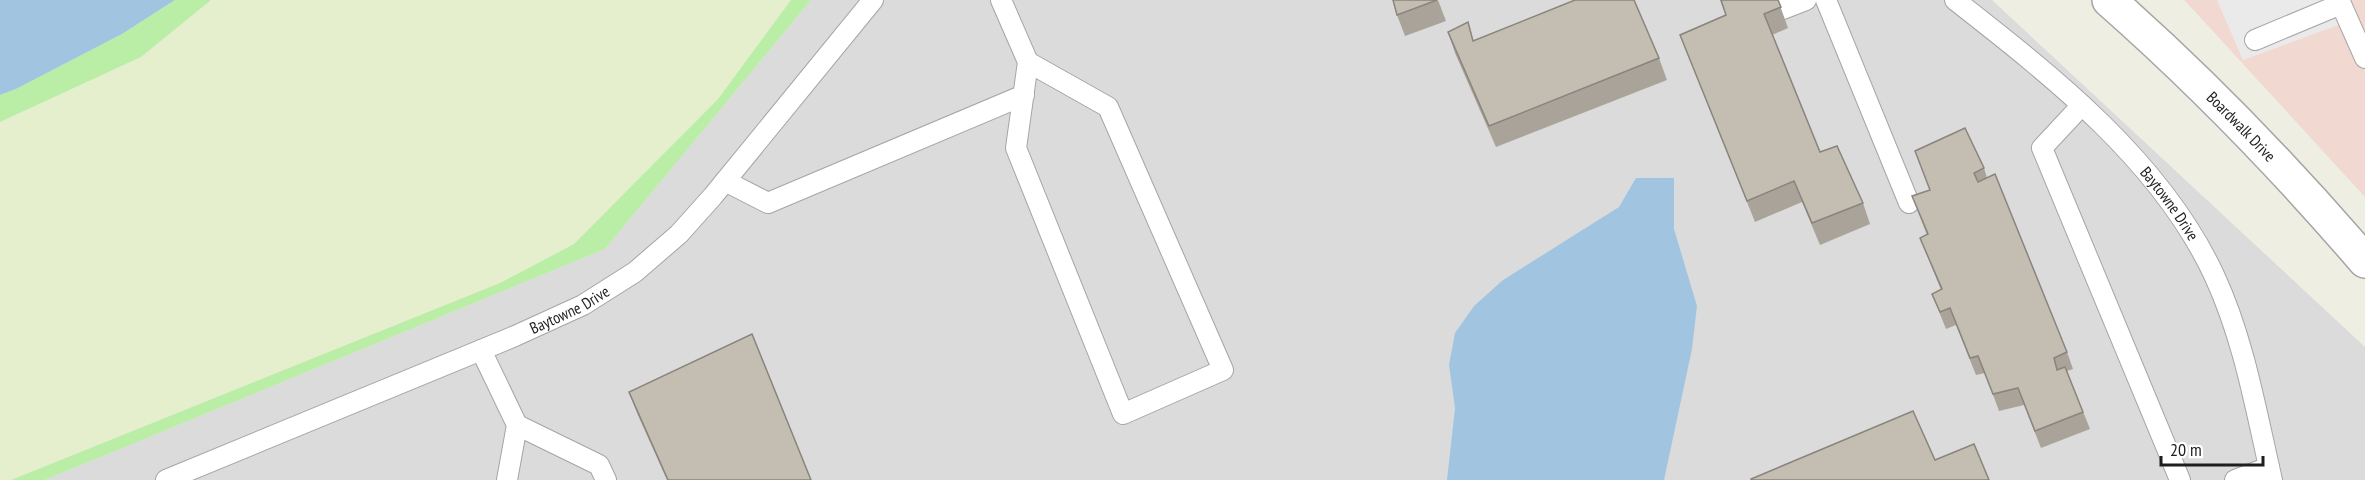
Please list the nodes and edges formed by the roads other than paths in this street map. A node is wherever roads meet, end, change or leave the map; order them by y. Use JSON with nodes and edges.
{"nodes":[{"id":1,"x":873,"y":0,"type":"edge"},
{"id":2,"x":1001,"y":0,"type":"edge"},
{"id":3,"x":1806,"y":0,"type":"edge"},
{"id":4,"x":1826,"y":0,"type":"edge"},
{"id":5,"x":1955,"y":0,"type":"edge"},
{"id":6,"x":2109,"y":0,"type":"edge"},
{"id":7,"x":1783,"y":9,"type":"edge"},
{"id":8,"x":2255,"y":40,"type":"dead end"},
{"id":9,"x":2365,"y":58,"type":"edge"},
{"id":10,"x":1028,"y":62,"type":"junction"},
{"id":11,"x":1023,"y":95,"type":"junction"},
{"id":12,"x":2082,"y":105,"type":"junction"},
{"id":13,"x":725,"y":181,"type":"junction"},
{"id":14,"x":1909,"y":203,"type":"dead end"},
{"id":15,"x":2365,"y":261,"type":"edge"},
{"id":16,"x":481,"y":350,"type":"junction"},
{"id":17,"x":517,"y":425,"type":"junction"},
{"id":18,"x":2270,"y":473,"type":"edge"},
{"id":19,"x":166,"y":480,"type":"edge"},
{"id":20,"x":507,"y":480,"type":"edge"},
{"id":21,"x":606,"y":480,"type":"edge"},
{"id":22,"x":2180,"y":480,"type":"edge"},
{"id":23,"x":2235,"y":480,"type":"edge"}],
"edges":[{"from":1,"to":13,"type":"lane","name":"Baytowne Drive"},
{"from":2,"to":10,"type":"lane"},
{"from":3,"to":7,"type":"lane"},
{"from":4,"to":14,"type":"lane"},
{"from":5,"to":12,"type":"lane","name":"Baytowne Drive"},
{"from":6,"to":15,"type":"street","name":"Boardwalk Drive"},
{"from":8,"to":9,"type":"lane"},
{"from":10,"to":11,"type":"lane"},
{"from":10,"to":11,"type":"lane"},
{"from":11,"to":13,"type":"lane"},
{"from":12,"to":18,"type":"lane","name":"Baytowne Drive"},
{"from":12,"to":22,"type":"lane"},
{"from":13,"to":16,"type":"lane","name":"Baytowne Drive"},
{"from":16,"to":17,"type":"lane"},
{"from":16,"to":19,"type":"lane","name":"Baytowne Drive"},
{"from":17,"to":20,"type":"lane"},
{"from":17,"to":21,"type":"lane"},
{"from":18,"to":23,"type":"lane"}]}
